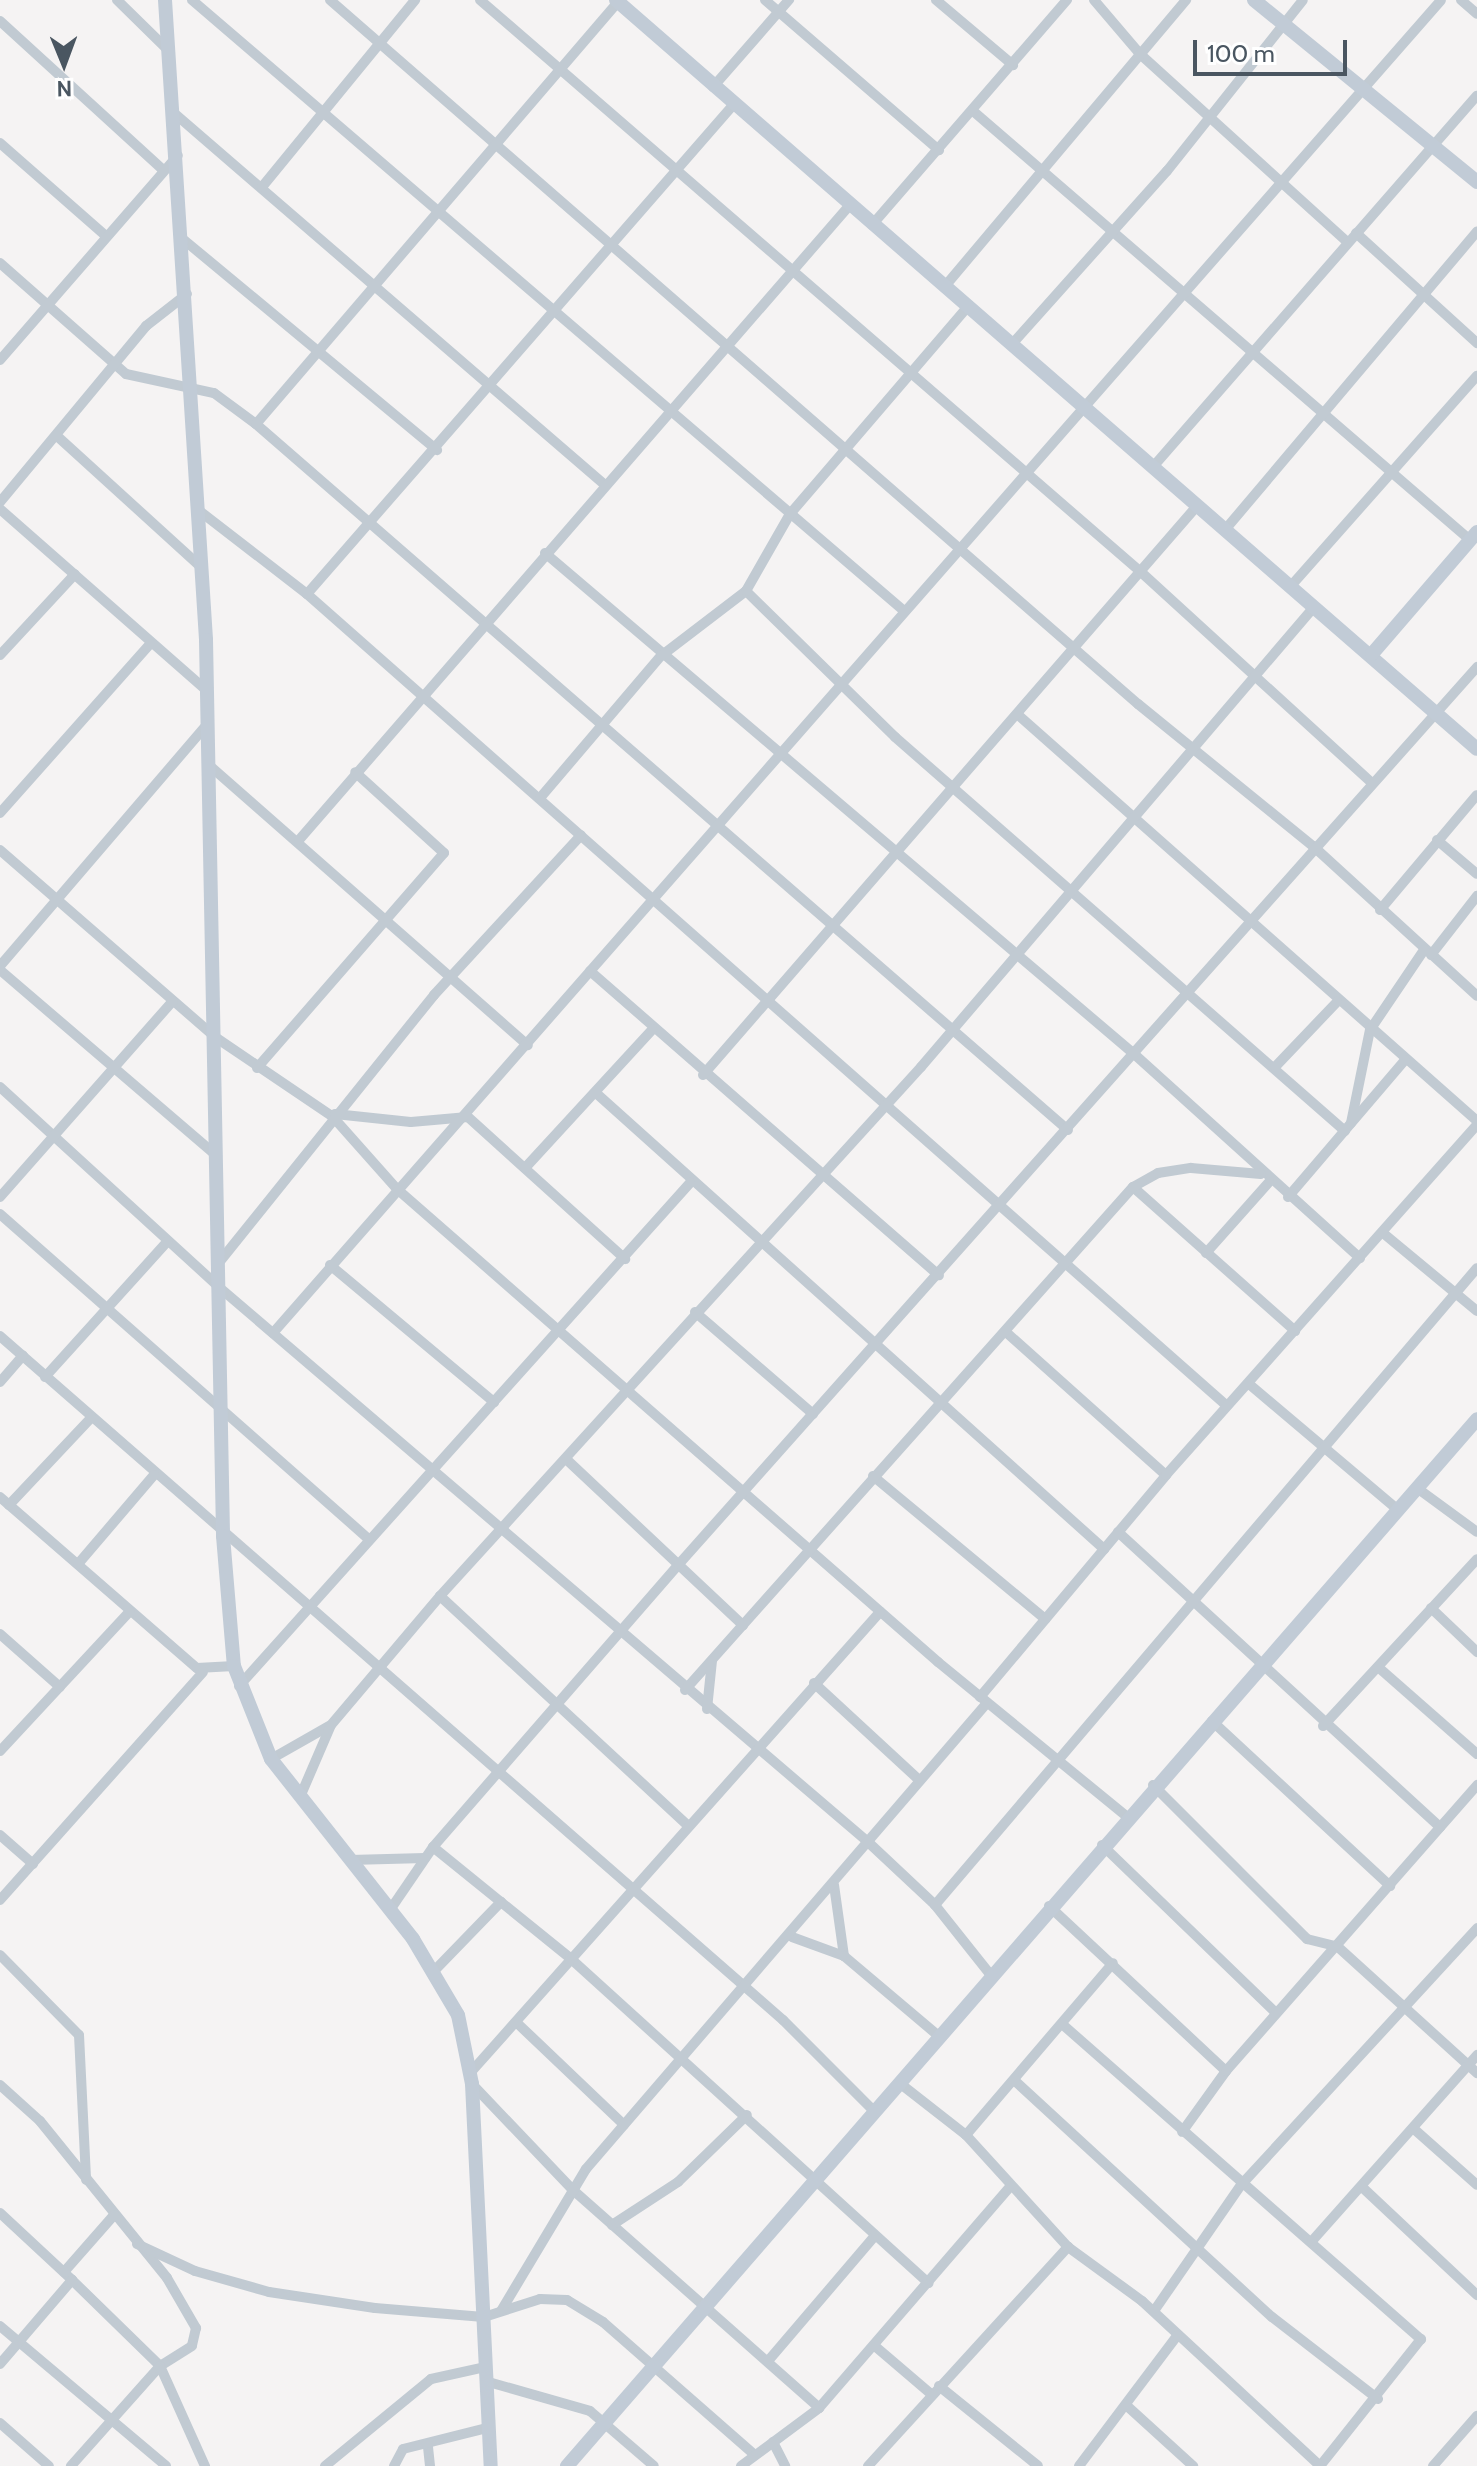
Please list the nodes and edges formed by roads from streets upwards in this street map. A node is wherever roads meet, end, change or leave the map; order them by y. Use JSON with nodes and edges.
{"nodes":[{"id":1,"x":117,"y":0,"type":"edge"},
{"id":2,"x":165,"y":0,"type":"edge"},
{"id":3,"x":192,"y":0,"type":"edge"},
{"id":4,"x":330,"y":0,"type":"edge"},
{"id":5,"x":415,"y":0,"type":"edge"},
{"id":6,"x":480,"y":0,"type":"edge"},
{"id":7,"x":765,"y":0,"type":"edge"},
{"id":8,"x":789,"y":0,"type":"edge"},
{"id":9,"x":936,"y":0,"type":"edge"},
{"id":10,"x":1067,"y":0,"type":"edge"},
{"id":11,"x":1094,"y":0,"type":"edge"},
{"id":12,"x":1186,"y":0,"type":"edge"},
{"id":13,"x":1254,"y":0,"type":"edge"},
{"id":14,"x":1303,"y":0,"type":"edge"},
{"id":15,"x":1441,"y":0,"type":"edge"},
{"id":16,"x":1461,"y":0,"type":"edge"},
{"id":17,"x":617,"y":1,"type":"edge"},
{"id":18,"x":779,"y":12,"type":"junction"},
{"id":19,"x":1477,"y":14,"type":"edge"},
{"id":20,"x":0,"y":21,"type":"edge"},
{"id":21,"x":1284,"y":25,"type":"junction"},
{"id":22,"x":377,"y":43,"type":"junction"},
{"id":23,"x":169,"y":51,"type":"junction"},
{"id":24,"x":1140,"y":54,"type":"junction"},
{"id":25,"x":1013,"y":65,"type":"junction"},
{"id":26,"x":560,"y":67,"type":"junction"},
{"id":27,"x":713,"y":87,"type":"junction"},
{"id":28,"x":1358,"y":88,"type":"junction"},
{"id":29,"x":1477,"y":96,"type":"edge"},
{"id":30,"x":734,"y":104,"type":"junction"},
{"id":31,"x":973,"y":111,"type":"junction"},
{"id":32,"x":319,"y":112,"type":"junction"},
{"id":33,"x":174,"y":113,"type":"junction"},
{"id":34,"x":1210,"y":117,"type":"junction"},
{"id":35,"x":495,"y":141,"type":"junction"},
{"id":36,"x":0,"y":143,"type":"edge"},
{"id":37,"x":1435,"y":145,"type":"junction"},
{"id":38,"x":939,"y":150,"type":"junction"},
{"id":39,"x":179,"y":153,"type":"junction"},
{"id":40,"x":1043,"y":168,"type":"junction"},
{"id":41,"x":163,"y":170,"type":"junction"},
{"id":42,"x":675,"y":170,"type":"junction"},
{"id":43,"x":1278,"y":179,"type":"junction"},
{"id":44,"x":1477,"y":182,"type":"edge"},
{"id":45,"x":262,"y":187,"type":"junction"},
{"id":46,"x":849,"y":206,"type":"junction"},
{"id":47,"x":436,"y":209,"type":"junction"},
{"id":48,"x":872,"y":225,"type":"junction"},
{"id":49,"x":1113,"y":231,"type":"junction"},
{"id":50,"x":1477,"y":232,"type":"edge"},
{"id":51,"x":1356,"y":233,"type":"junction"},
{"id":52,"x":106,"y":236,"type":"junction"},
{"id":53,"x":184,"y":240,"type":"junction"},
{"id":54,"x":1347,"y":242,"type":"junction"},
{"id":55,"x":613,"y":243,"type":"junction"},
{"id":56,"x":0,"y":263,"type":"edge"},
{"id":57,"x":792,"y":272,"type":"junction"},
{"id":58,"x":372,"y":281,"type":"junction"},
{"id":59,"x":946,"y":285,"type":"junction"},
{"id":60,"x":187,"y":294,"type":"junction"},
{"id":61,"x":1183,"y":295,"type":"junction"},
{"id":62,"x":1422,"y":297,"type":"junction"},
{"id":63,"x":47,"y":305,"type":"junction"},
{"id":64,"x":969,"y":305,"type":"junction"},
{"id":65,"x":556,"y":310,"type":"junction"},
{"id":66,"x":1013,"y":343,"type":"junction"},
{"id":67,"x":1477,"y":343,"type":"edge"},
{"id":68,"x":727,"y":344,"type":"junction"},
{"id":69,"x":318,"y":348,"type":"junction"},
{"id":70,"x":1254,"y":352,"type":"junction"},
{"id":71,"x":0,"y":360,"type":"edge"},
{"id":72,"x":115,"y":366,"type":"junction"},
{"id":73,"x":910,"y":372,"type":"junction"},
{"id":74,"x":1477,"y":376,"type":"edge"},
{"id":75,"x":192,"y":386,"type":"junction"},
{"id":76,"x":491,"y":386,"type":"junction"},
{"id":77,"x":1082,"y":408,"type":"junction"},
{"id":78,"x":668,"y":413,"type":"junction"},
{"id":79,"x":1323,"y":413,"type":"junction"},
{"id":80,"x":256,"y":424,"type":"junction"},
{"id":81,"x":57,"y":436,"type":"junction"},
{"id":82,"x":844,"y":446,"type":"junction"},
{"id":83,"x":437,"y":450,"type":"junction"},
{"id":84,"x":1152,"y":468,"type":"junction"},
{"id":85,"x":1393,"y":470,"type":"junction"},
{"id":86,"x":1025,"y":475,"type":"junction"},
{"id":87,"x":605,"y":485,"type":"junction"},
{"id":88,"x":0,"y":502,"type":"edge"},
{"id":89,"x":1196,"y":507,"type":"junction"},
{"id":90,"x":0,"y":509,"type":"edge"},
{"id":91,"x":197,"y":509,"type":"junction"},
{"id":92,"x":790,"y":514,"type":"junction"},
{"id":93,"x":373,"y":520,"type":"junction"},
{"id":94,"x":1224,"y":531,"type":"junction"},
{"id":95,"x":1473,"y":536,"type":"edge"},
{"id":96,"x":959,"y":547,"type":"junction"},
{"id":97,"x":545,"y":553,"type":"junction"},
{"id":98,"x":201,"y":567,"type":"junction"},
{"id":99,"x":1142,"y":573,"type":"junction"},
{"id":100,"x":75,"y":574,"type":"junction"},
{"id":101,"x":1290,"y":587,"type":"junction"},
{"id":102,"x":746,"y":591,"type":"junction"},
{"id":103,"x":307,"y":594,"type":"junction"},
{"id":104,"x":1314,"y":607,"type":"junction"},
{"id":105,"x":904,"y":611,"type":"junction"},
{"id":106,"x":486,"y":622,"type":"junction"},
{"id":107,"x":150,"y":644,"type":"junction"},
{"id":108,"x":1074,"y":647,"type":"junction"},
{"id":109,"x":1372,"y":654,"type":"junction"},
{"id":110,"x":0,"y":655,"type":"edge"},
{"id":111,"x":661,"y":656,"type":"junction"},
{"id":112,"x":1477,"y":667,"type":"edge"},
{"id":113,"x":1253,"y":677,"type":"junction"},
{"id":114,"x":845,"y":687,"type":"junction"},
{"id":115,"x":208,"y":692,"type":"junction"},
{"id":116,"x":423,"y":695,"type":"junction"},
{"id":117,"x":1436,"y":710,"type":"junction"},
{"id":118,"x":1017,"y":714,"type":"junction"},
{"id":119,"x":209,"y":722,"type":"junction"},
{"id":120,"x":604,"y":722,"type":"junction"},
{"id":121,"x":1477,"y":749,"type":"edge"},
{"id":122,"x":1194,"y":751,"type":"junction"},
{"id":123,"x":781,"y":756,"type":"junction"},
{"id":124,"x":210,"y":766,"type":"junction"},
{"id":125,"x":355,"y":772,"type":"junction"},
{"id":126,"x":1370,"y":781,"type":"junction"},
{"id":127,"x":956,"y":789,"type":"junction"},
{"id":128,"x":1477,"y":795,"type":"edge"},
{"id":129,"x":540,"y":798,"type":"junction"},
{"id":130,"x":0,"y":813,"type":"edge"},
{"id":131,"x":1137,"y":818,"type":"junction"},
{"id":132,"x":722,"y":826,"type":"junction"},
{"id":133,"x":581,"y":835,"type":"junction"},
{"id":134,"x":299,"y":840,"type":"junction"},
{"id":135,"x":1437,"y":840,"type":"junction"},
{"id":136,"x":1313,"y":846,"type":"junction"},
{"id":137,"x":0,"y":850,"type":"edge"},
{"id":138,"x":902,"y":853,"type":"junction"},
{"id":139,"x":1477,"y":874,"type":"edge"},
{"id":140,"x":1073,"y":886,"type":"junction"},
{"id":141,"x":1477,"y":896,"type":"edge"},
{"id":142,"x":654,"y":899,"type":"junction"},
{"id":143,"x":59,"y":901,"type":"junction"},
{"id":144,"x":1380,"y":910,"type":"junction"},
{"id":145,"x":384,"y":916,"type":"junction"},
{"id":146,"x":833,"y":923,"type":"junction"},
{"id":147,"x":1246,"y":923,"type":"junction"},
{"id":148,"x":1016,"y":952,"type":"junction"},
{"id":149,"x":1428,"y":952,"type":"junction"},
{"id":150,"x":0,"y":968,"type":"edge"},
{"id":151,"x":590,"y":971,"type":"junction"},
{"id":152,"x":454,"y":973,"type":"junction"},
{"id":153,"x":1189,"y":989,"type":"junction"},
{"id":154,"x":1477,"y":996,"type":"edge"},
{"id":155,"x":767,"y":997,"type":"junction"},
{"id":156,"x":173,"y":1001,"type":"junction"},
{"id":157,"x":1337,"y":1002,"type":"junction"},
{"id":158,"x":953,"y":1029,"type":"junction"},
{"id":159,"x":652,"y":1030,"type":"junction"},
{"id":160,"x":1370,"y":1030,"type":"junction"},
{"id":161,"x":215,"y":1037,"type":"junction"},
{"id":162,"x":528,"y":1045,"type":"junction"},
{"id":163,"x":1133,"y":1053,"type":"junction"},
{"id":164,"x":1405,"y":1060,"type":"junction"},
{"id":165,"x":109,"y":1067,"type":"junction"},
{"id":166,"x":1275,"y":1067,"type":"junction"},
{"id":167,"x":257,"y":1068,"type":"junction"},
{"id":168,"x":703,"y":1075,"type":"junction"},
{"id":169,"x":0,"y":1087,"type":"edge"},
{"id":170,"x":596,"y":1093,"type":"junction"},
{"id":171,"x":889,"y":1101,"type":"junction"},
{"id":172,"x":334,"y":1116,"type":"junction"},
{"id":173,"x":468,"y":1117,"type":"junction"},
{"id":174,"x":1477,"y":1123,"type":"edge"},
{"id":175,"x":1348,"y":1127,"type":"junction"},
{"id":176,"x":1068,"y":1130,"type":"junction"},
{"id":177,"x":52,"y":1135,"type":"junction"},
{"id":178,"x":221,"y":1159,"type":"junction"},
{"id":179,"x":525,"y":1168,"type":"junction"},
{"id":180,"x":821,"y":1176,"type":"junction"},
{"id":181,"x":1266,"y":1178,"type":"junction"},
{"id":182,"x":690,"y":1183,"type":"junction"},
{"id":183,"x":1133,"y":1187,"type":"junction"},
{"id":184,"x":397,"y":1189,"type":"junction"},
{"id":185,"x":0,"y":1197,"type":"edge"},
{"id":186,"x":1288,"y":1197,"type":"junction"},
{"id":187,"x":1004,"y":1203,"type":"junction"},
{"id":188,"x":0,"y":1214,"type":"edge"},
{"id":189,"x":1383,"y":1233,"type":"junction"},
{"id":190,"x":168,"y":1241,"type":"junction"},
{"id":191,"x":758,"y":1243,"type":"junction"},
{"id":192,"x":1206,"y":1253,"type":"junction"},
{"id":193,"x":1360,"y":1258,"type":"junction"},
{"id":194,"x":625,"y":1259,"type":"junction"},
{"id":195,"x":221,"y":1260,"type":"junction"},
{"id":196,"x":1070,"y":1262,"type":"junction"},
{"id":197,"x":330,"y":1265,"type":"junction"},
{"id":198,"x":1477,"y":1268,"type":"edge"},
{"id":199,"x":939,"y":1275,"type":"junction"},
{"id":200,"x":220,"y":1288,"type":"junction"},
{"id":201,"x":1456,"y":1292,"type":"junction"},
{"id":202,"x":109,"y":1308,"type":"junction"},
{"id":203,"x":1477,"y":1311,"type":"edge"},
{"id":204,"x":695,"y":1312,"type":"junction"},
{"id":205,"x":561,"y":1331,"type":"junction"},
{"id":206,"x":1295,"y":1331,"type":"junction"},
{"id":207,"x":273,"y":1333,"type":"junction"},
{"id":208,"x":1007,"y":1333,"type":"junction"},
{"id":209,"x":0,"y":1336,"type":"edge"},
{"id":210,"x":874,"y":1344,"type":"junction"},
{"id":211,"x":23,"y":1356,"type":"junction"},
{"id":212,"x":45,"y":1377,"type":"junction"},
{"id":213,"x":0,"y":1382,"type":"edge"},
{"id":214,"x":1249,"y":1384,"type":"junction"},
{"id":215,"x":628,"y":1388,"type":"junction"},
{"id":216,"x":494,"y":1402,"type":"junction"},
{"id":217,"x":943,"y":1404,"type":"junction"},
{"id":218,"x":1226,"y":1405,"type":"junction"},
{"id":219,"x":221,"y":1406,"type":"junction"},
{"id":220,"x":813,"y":1414,"type":"junction"},
{"id":221,"x":91,"y":1418,"type":"junction"},
{"id":222,"x":1477,"y":1419,"type":"edge"},
{"id":223,"x":1325,"y":1446,"type":"junction"},
{"id":224,"x":566,"y":1459,"type":"junction"},
{"id":225,"x":431,"y":1471,"type":"junction"},
{"id":226,"x":154,"y":1475,"type":"junction"},
{"id":227,"x":1166,"y":1475,"type":"junction"},
{"id":228,"x":873,"y":1476,"type":"junction"},
{"id":229,"x":1417,"y":1488,"type":"junction"},
{"id":230,"x":745,"y":1489,"type":"junction"},
{"id":231,"x":0,"y":1497,"type":"edge"},
{"id":232,"x":9,"y":1505,"type":"junction"},
{"id":233,"x":1398,"y":1510,"type":"junction"},
{"id":234,"x":498,"y":1529,"type":"junction"},
{"id":235,"x":1118,"y":1532,"type":"junction"},
{"id":236,"x":1477,"y":1532,"type":"edge"},
{"id":237,"x":223,"y":1536,"type":"junction"},
{"id":238,"x":367,"y":1537,"type":"junction"},
{"id":239,"x":810,"y":1549,"type":"junction"},
{"id":240,"x":1104,"y":1549,"type":"junction"},
{"id":241,"x":1477,"y":1559,"type":"edge"},
{"id":242,"x":78,"y":1564,"type":"junction"},
{"id":243,"x":679,"y":1564,"type":"junction"},
{"id":244,"x":440,"y":1596,"type":"junction"},
{"id":245,"x":1193,"y":1596,"type":"junction"},
{"id":246,"x":309,"y":1604,"type":"junction"},
{"id":247,"x":1431,"y":1608,"type":"junction"},
{"id":248,"x":129,"y":1612,"type":"junction"},
{"id":249,"x":880,"y":1612,"type":"junction"},
{"id":250,"x":1045,"y":1619,"type":"junction"},
{"id":251,"x":743,"y":1625,"type":"junction"},
{"id":252,"x":0,"y":1634,"type":"edge"},
{"id":253,"x":621,"y":1636,"type":"junction"},
{"id":254,"x":1477,"y":1652,"type":"edge"},
{"id":255,"x":713,"y":1659,"type":"junction"},
{"id":256,"x":1263,"y":1662,"type":"junction"},
{"id":257,"x":381,"y":1665,"type":"junction"},
{"id":258,"x":234,"y":1666,"type":"junction"},
{"id":259,"x":1378,"y":1667,"type":"junction"},
{"id":260,"x":203,"y":1672,"type":"junction"},
{"id":261,"x":814,"y":1683,"type":"junction"},
{"id":262,"x":239,"y":1686,"type":"junction"},
{"id":263,"x":60,"y":1687,"type":"junction"},
{"id":264,"x":685,"y":1690,"type":"junction"},
{"id":265,"x":984,"y":1700,"type":"junction"},
{"id":266,"x":559,"y":1705,"type":"junction"},
{"id":267,"x":707,"y":1709,"type":"junction"},
{"id":268,"x":1212,"y":1721,"type":"junction"},
{"id":269,"x":331,"y":1725,"type":"junction"},
{"id":270,"x":1323,"y":1726,"type":"junction"},
{"id":271,"x":753,"y":1748,"type":"junction"},
{"id":272,"x":0,"y":1751,"type":"edge"},
{"id":273,"x":1477,"y":1754,"type":"edge"},
{"id":274,"x":1057,"y":1758,"type":"junction"},
{"id":275,"x":271,"y":1759,"type":"junction"},
{"id":276,"x":498,"y":1773,"type":"junction"},
{"id":277,"x":919,"y":1780,"type":"junction"},
{"id":278,"x":1153,"y":1785,"type":"junction"},
{"id":279,"x":1477,"y":1785,"type":"edge"},
{"id":280,"x":300,"y":1797,"type":"junction"},
{"id":281,"x":1126,"y":1816,"type":"junction"},
{"id":282,"x":687,"y":1825,"type":"junction"},
{"id":283,"x":1440,"y":1827,"type":"junction"},
{"id":284,"x":0,"y":1835,"type":"edge"},
{"id":285,"x":868,"y":1842,"type":"junction"},
{"id":286,"x":1102,"y":1845,"type":"junction"},
{"id":287,"x":433,"y":1847,"type":"junction"},
{"id":288,"x":425,"y":1858,"type":"junction"},
{"id":289,"x":350,"y":1860,"type":"junction"},
{"id":290,"x":33,"y":1864,"type":"junction"},
{"id":291,"x":834,"y":1885,"type":"junction"},
{"id":292,"x":1390,"y":1886,"type":"junction"},
{"id":293,"x":629,"y":1889,"type":"junction"},
{"id":294,"x":0,"y":1900,"type":"edge"},
{"id":295,"x":501,"y":1902,"type":"junction"},
{"id":296,"x":935,"y":1905,"type":"junction"},
{"id":297,"x":1049,"y":1906,"type":"junction"},
{"id":298,"x":390,"y":1910,"type":"junction"},
{"id":299,"x":1477,"y":1928,"type":"edge"},
{"id":300,"x":792,"y":1937,"type":"junction"},
{"id":301,"x":1338,"y":1947,"type":"junction"},
{"id":302,"x":0,"y":1955,"type":"edge"},
{"id":303,"x":844,"y":1956,"type":"junction"},
{"id":304,"x":570,"y":1958,"type":"junction"},
{"id":305,"x":1113,"y":1963,"type":"junction"},
{"id":306,"x":435,"y":1970,"type":"junction"},
{"id":307,"x":989,"y":1973,"type":"junction"},
{"id":308,"x":746,"y":1992,"type":"junction"},
{"id":309,"x":1403,"y":2008,"type":"junction"},
{"id":310,"x":1276,"y":2013,"type":"junction"},
{"id":311,"x":516,"y":2022,"type":"junction"},
{"id":312,"x":1062,"y":2024,"type":"junction"},
{"id":313,"x":940,"y":2037,"type":"junction"},
{"id":314,"x":1477,"y":2055,"type":"edge"},
{"id":315,"x":677,"y":2058,"type":"junction"},
{"id":316,"x":1473,"y":2069,"type":"edge"},
{"id":317,"x":1226,"y":2071,"type":"junction"},
{"id":318,"x":472,"y":2078,"type":"junction"},
{"id":319,"x":1014,"y":2080,"type":"junction"},
{"id":320,"x":0,"y":2085,"type":"edge"},
{"id":321,"x":902,"y":2085,"type":"junction"},
{"id":322,"x":875,"y":2112,"type":"junction"},
{"id":323,"x":747,"y":2115,"type":"junction"},
{"id":324,"x":624,"y":2125,"type":"junction"},
{"id":325,"x":1414,"y":2129,"type":"junction"},
{"id":326,"x":1182,"y":2132,"type":"junction"},
{"id":327,"x":966,"y":2135,"type":"junction"},
{"id":328,"x":813,"y":2176,"type":"junction"},
{"id":329,"x":86,"y":2180,"type":"junction"},
{"id":330,"x":1241,"y":2185,"type":"junction"},
{"id":331,"x":1477,"y":2185,"type":"edge"},
{"id":332,"x":1010,"y":2187,"type":"junction"},
{"id":333,"x":1362,"y":2187,"type":"junction"},
{"id":334,"x":573,"y":2190,"type":"junction"},
{"id":335,"x":0,"y":2213,"type":"edge"},
{"id":336,"x":114,"y":2215,"type":"junction"},
{"id":337,"x":612,"y":2225,"type":"junction"},
{"id":338,"x":874,"y":2237,"type":"junction"},
{"id":339,"x":1198,"y":2241,"type":"junction"},
{"id":340,"x":1312,"y":2241,"type":"junction"},
{"id":341,"x":137,"y":2244,"type":"junction"},
{"id":342,"x":1068,"y":2247,"type":"junction"},
{"id":343,"x":68,"y":2276,"type":"junction"},
{"id":344,"x":929,"y":2283,"type":"junction"},
{"id":345,"x":1477,"y":2295,"type":"edge"},
{"id":346,"x":701,"y":2305,"type":"junction"},
{"id":347,"x":501,"y":2311,"type":"junction"},
{"id":348,"x":1154,"y":2311,"type":"junction"},
{"id":349,"x":484,"y":2317,"type":"junction"},
{"id":350,"x":0,"y":2326,"type":"edge"},
{"id":351,"x":1177,"y":2336,"type":"junction"},
{"id":352,"x":19,"y":2341,"type":"junction"},
{"id":353,"x":876,"y":2347,"type":"junction"},
{"id":354,"x":768,"y":2361,"type":"junction"},
{"id":355,"x":653,"y":2363,"type":"junction"},
{"id":356,"x":0,"y":2364,"type":"edge"},
{"id":357,"x":160,"y":2366,"type":"junction"},
{"id":358,"x":485,"y":2374,"type":"junction"},
{"id":359,"x":935,"y":2390,"type":"junction"},
{"id":360,"x":1378,"y":2399,"type":"junction"},
{"id":361,"x":1126,"y":2405,"type":"junction"},
{"id":362,"x":819,"y":2408,"type":"junction"},
{"id":363,"x":1477,"y":2416,"type":"edge"},
{"id":364,"x":110,"y":2418,"type":"junction"},
{"id":365,"x":605,"y":2420,"type":"junction"},
{"id":366,"x":0,"y":2423,"type":"edge"},
{"id":367,"x":487,"y":2428,"type":"junction"},
{"id":368,"x":773,"y":2442,"type":"junction"},
{"id":369,"x":428,"y":2447,"type":"junction"},
{"id":370,"x":754,"y":2454,"type":"junction"},
{"id":371,"x":49,"y":2466,"type":"edge"},
{"id":372,"x":71,"y":2466,"type":"edge"},
{"id":373,"x":166,"y":2466,"type":"edge"},
{"id":374,"x":205,"y":2466,"type":"edge"},
{"id":375,"x":325,"y":2466,"type":"edge"},
{"id":376,"x":394,"y":2466,"type":"edge"},
{"id":377,"x":430,"y":2466,"type":"edge"},
{"id":378,"x":491,"y":2466,"type":"edge"},
{"id":379,"x":567,"y":2466,"type":"edge"},
{"id":380,"x":654,"y":2466,"type":"edge"},
{"id":381,"x":741,"y":2466,"type":"edge"},
{"id":382,"x":785,"y":2466,"type":"edge"},
{"id":383,"x":868,"y":2466,"type":"edge"},
{"id":384,"x":1038,"y":2466,"type":"edge"},
{"id":385,"x":1079,"y":2466,"type":"edge"},
{"id":386,"x":1193,"y":2466,"type":"edge"},
{"id":387,"x":1320,"y":2466,"type":"edge"},
{"id":388,"x":1433,"y":2466,"type":"edge"}],
"edges":[{"from":1,"to":23,"type":"street"},
{"from":2,"to":23,"type":"street"},
{"from":3,"to":32,"type":"street"},
{"from":4,"to":22,"type":"street"},
{"from":5,"to":22,"type":"street"},
{"from":6,"to":26,"type":"street"},
{"from":7,"to":18,"type":"street"},
{"from":8,"to":18,"type":"street"},
{"from":9,"to":25,"type":"street"},
{"from":10,"to":25,"type":"street"},
{"from":11,"to":24,"type":"street"},
{"from":12,"to":24,"type":"street"},
{"from":13,"to":21,"type":"street"},
{"from":14,"to":21,"type":"street"},
{"from":15,"to":28,"type":"street"},
{"from":16,"to":19,"type":"street"},
{"from":17,"to":26,"type":"street"},
{"from":17,"to":27,"type":"street"},
{"from":18,"to":27,"type":"street"},
{"from":18,"to":38,"type":"street"},
{"from":20,"to":41,"type":"street"},
{"from":21,"to":28,"type":"street"},
{"from":21,"to":34,"type":"street"},
{"from":22,"to":32,"type":"street"},
{"from":22,"to":35,"type":"street"},
{"from":23,"to":33,"type":"street"},
{"from":24,"to":34,"type":"street"},
{"from":24,"to":40,"type":"street"},
{"from":25,"to":31,"type":"street"},
{"from":26,"to":35,"type":"street"},
{"from":26,"to":42,"type":"street"},
{"from":27,"to":30,"type":"street"},
{"from":28,"to":37,"type":"street"},
{"from":28,"to":43,"type":"street"},
{"from":29,"to":37,"type":"street"},
{"from":30,"to":42,"type":"street"},
{"from":30,"to":46,"type":"street"},
{"from":31,"to":38,"type":"street"},
{"from":31,"to":40,"type":"street"},
{"from":32,"to":45,"type":"street"},
{"from":32,"to":47,"type":"street"},
{"from":33,"to":39,"type":"street"},
{"from":33,"to":45,"type":"street"},
{"from":34,"to":43,"type":"street"},
{"from":34,"to":49,"type":"street"},
{"from":35,"to":47,"type":"street"},
{"from":35,"to":55,"type":"street"},
{"from":36,"to":52,"type":"street"},
{"from":37,"to":44,"type":"street"},
{"from":37,"to":51,"type":"street"},
{"from":38,"to":48,"type":"street"},
{"from":39,"to":41,"type":"street"},
{"from":39,"to":53,"type":"street"},
{"from":40,"to":49,"type":"street"},
{"from":40,"to":59,"type":"street"},
{"from":41,"to":52,"type":"street"},
{"from":42,"to":55,"type":"street"},
{"from":42,"to":57,"type":"street"},
{"from":43,"to":54,"type":"street"},
{"from":43,"to":61,"type":"street"},
{"from":45,"to":58,"type":"street"},
{"from":46,"to":48,"type":"street"},
{"from":46,"to":57,"type":"street"},
{"from":47,"to":58,"type":"street"},
{"from":47,"to":65,"type":"street"},
{"from":48,"to":59,"type":"street"},
{"from":49,"to":61,"type":"street"},
{"from":49,"to":66,"type":"street"},
{"from":50,"to":62,"type":"street"},
{"from":51,"to":54,"type":"street"},
{"from":51,"to":62,"type":"street"},
{"from":52,"to":63,"type":"street"},
{"from":53,"to":60,"type":"street"},
{"from":53,"to":69,"type":"street"},
{"from":54,"to":70,"type":"street"},
{"from":55,"to":65,"type":"street"},
{"from":55,"to":68,"type":"street"},
{"from":56,"to":63,"type":"street"},
{"from":57,"to":68,"type":"street"},
{"from":57,"to":73,"type":"street"},
{"from":58,"to":69,"type":"street"},
{"from":58,"to":76,"type":"street"},
{"from":59,"to":64,"type":"street"},
{"from":60,"to":72,"type":"street"},
{"from":60,"to":75,"type":"street"},
{"from":61,"to":70,"type":"street"},
{"from":61,"to":77,"type":"street"},
{"from":62,"to":67,"type":"street"},
{"from":62,"to":79,"type":"street"},
{"from":63,"to":71,"type":"street"},
{"from":63,"to":72,"type":"street"},
{"from":64,"to":66,"type":"street"},
{"from":64,"to":73,"type":"street"},
{"from":65,"to":76,"type":"street"},
{"from":65,"to":78,"type":"street"},
{"from":66,"to":77,"type":"street"},
{"from":68,"to":78,"type":"street"},
{"from":68,"to":82,"type":"street"},
{"from":69,"to":80,"type":"street"},
{"from":69,"to":83,"type":"street"},
{"from":70,"to":79,"type":"street"},
{"from":70,"to":84,"type":"street"},
{"from":72,"to":75,"type":"street"},
{"from":72,"to":81,"type":"street"},
{"from":73,"to":82,"type":"street"},
{"from":73,"to":86,"type":"street"},
{"from":74,"to":85,"type":"street"},
{"from":75,"to":80,"type":"street"},
{"from":75,"to":91,"type":"street"},
{"from":76,"to":83,"type":"street"},
{"from":76,"to":87,"type":"street"},
{"from":77,"to":84,"type":"street"},
{"from":77,"to":86,"type":"street"},
{"from":78,"to":87,"type":"street"},
{"from":78,"to":92,"type":"street"},
{"from":79,"to":85,"type":"street"},
{"from":79,"to":94,"type":"street"},
{"from":80,"to":93,"type":"street"},
{"from":81,"to":88,"type":"street"},
{"from":81,"to":98,"type":"street"},
{"from":82,"to":92,"type":"street"},
{"from":82,"to":96,"type":"street"},
{"from":83,"to":93,"type":"street"},
{"from":84,"to":89,"type":"street"},
{"from":85,"to":95,"type":"street"},
{"from":85,"to":101,"type":"street"},
{"from":86,"to":96,"type":"street"},
{"from":86,"to":99,"type":"street"},
{"from":87,"to":97,"type":"street"},
{"from":89,"to":94,"type":"street"},
{"from":89,"to":99,"type":"street"},
{"from":90,"to":100,"type":"street"},
{"from":91,"to":98,"type":"street"},
{"from":91,"to":103,"type":"street"},
{"from":92,"to":102,"type":"street"},
{"from":92,"to":105,"type":"street"},
{"from":93,"to":103,"type":"street"},
{"from":93,"to":106,"type":"street"},
{"from":94,"to":101,"type":"street"},
{"from":95,"to":109,"type":"street"},
{"from":96,"to":105,"type":"street"},
{"from":96,"to":108,"type":"street"},
{"from":97,"to":106,"type":"street"},
{"from":97,"to":111,"type":"street"},
{"from":98,"to":115,"type":"street"},
{"from":99,"to":108,"type":"street"},
{"from":99,"to":113,"type":"street"},
{"from":100,"to":107,"type":"street"},
{"from":100,"to":110,"type":"street"},
{"from":101,"to":104,"type":"street"},
{"from":102,"to":111,"type":"street"},
{"from":102,"to":114,"type":"street"},
{"from":103,"to":116,"type":"street"},
{"from":104,"to":109,"type":"street"},
{"from":104,"to":113,"type":"street"},
{"from":105,"to":114,"type":"street"},
{"from":106,"to":116,"type":"street"},
{"from":106,"to":120,"type":"street"},
{"from":107,"to":115,"type":"street"},
{"from":107,"to":130,"type":"street"},
{"from":108,"to":118,"type":"street"},
{"from":108,"to":122,"type":"street"},
{"from":109,"to":117,"type":"street"},
{"from":111,"to":120,"type":"street"},
{"from":111,"to":123,"type":"street"},
{"from":112,"to":117,"type":"street"},
{"from":113,"to":122,"type":"street"},
{"from":113,"to":126,"type":"street"},
{"from":114,"to":123,"type":"street"},
{"from":114,"to":127,"type":"street"},
{"from":115,"to":119,"type":"street"},
{"from":116,"to":125,"type":"street"},
{"from":116,"to":129,"type":"street"},
{"from":117,"to":121,"type":"street"},
{"from":117,"to":126,"type":"street"},
{"from":118,"to":127,"type":"street"},
{"from":118,"to":131,"type":"street"},
{"from":119,"to":124,"type":"street"},
{"from":119,"to":143,"type":"street"},
{"from":120,"to":129,"type":"street"},
{"from":120,"to":132,"type":"street"},
{"from":122,"to":131,"type":"street"},
{"from":122,"to":136,"type":"street"},
{"from":123,"to":132,"type":"street"},
{"from":123,"to":138,"type":"street"},
{"from":124,"to":134,"type":"street"},
{"from":124,"to":161,"type":"street"},
{"from":125,"to":134,"type":"street"},
{"from":125,"to":145,"type":"street"},
{"from":126,"to":136,"type":"street"},
{"from":127,"to":138,"type":"street"},
{"from":127,"to":140,"type":"street"},
{"from":128,"to":135,"type":"street"},
{"from":129,"to":133,"type":"street"},
{"from":131,"to":140,"type":"street"},
{"from":131,"to":147,"type":"street"},
{"from":132,"to":142,"type":"street"},
{"from":132,"to":146,"type":"street"},
{"from":133,"to":142,"type":"street"},
{"from":133,"to":152,"type":"street"},
{"from":134,"to":145,"type":"street"},
{"from":135,"to":139,"type":"street"},
{"from":135,"to":144,"type":"street"},
{"from":136,"to":144,"type":"street"},
{"from":136,"to":147,"type":"street"},
{"from":137,"to":143,"type":"street"},
{"from":138,"to":146,"type":"street"},
{"from":138,"to":148,"type":"street"},
{"from":140,"to":148,"type":"street"},
{"from":140,"to":153,"type":"street"},
{"from":141,"to":149,"type":"street"},
{"from":142,"to":151,"type":"street"},
{"from":142,"to":155,"type":"street"},
{"from":143,"to":150,"type":"street"},
{"from":143,"to":156,"type":"street"},
{"from":144,"to":149,"type":"street"},
{"from":145,"to":152,"type":"street"},
{"from":145,"to":167,"type":"street"},
{"from":146,"to":155,"type":"street"},
{"from":146,"to":158,"type":"street"},
{"from":147,"to":153,"type":"street"},
{"from":147,"to":157,"type":"street"},
{"from":148,"to":158,"type":"street"},
{"from":148,"to":163,"type":"street"},
{"from":149,"to":154,"type":"street"},
{"from":149,"to":160,"type":"street"},
{"from":150,"to":165,"type":"street"},
{"from":151,"to":159,"type":"street"},
{"from":151,"to":162,"type":"street"},
{"from":152,"to":162,"type":"street"},
{"from":152,"to":172,"type":"street"},
{"from":153,"to":163,"type":"street"},
{"from":153,"to":166,"type":"street"},
{"from":155,"to":168,"type":"street"},
{"from":155,"to":171,"type":"street"},
{"from":156,"to":161,"type":"street"},
{"from":156,"to":165,"type":"street"},
{"from":157,"to":160,"type":"street"},
{"from":157,"to":166,"type":"street"},
{"from":158,"to":171,"type":"street"},
{"from":158,"to":176,"type":"street"},
{"from":159,"to":168,"type":"street"},
{"from":159,"to":170,"type":"street"},
{"from":160,"to":164,"type":"street"},
{"from":160,"to":175,"type":"street"},
{"from":161,"to":167,"type":"street"},
{"from":161,"to":178,"type":"street"},
{"from":162,"to":173,"type":"street"},
{"from":163,"to":176,"type":"street"},
{"from":163,"to":181,"type":"street"},
{"from":164,"to":174,"type":"street"},
{"from":164,"to":175,"type":"street"},
{"from":165,"to":177,"type":"street"},
{"from":165,"to":178,"type":"street"},
{"from":166,"to":175,"type":"street"},
{"from":167,"to":172,"type":"street"},
{"from":168,"to":180,"type":"street"},
{"from":169,"to":177,"type":"street"},
{"from":170,"to":179,"type":"street"},
{"from":170,"to":182,"type":"street"},
{"from":171,"to":180,"type":"street"},
{"from":171,"to":187,"type":"street"},
{"from":172,"to":173,"type":"street"},
{"from":172,"to":184,"type":"street"},
{"from":172,"to":195,"type":"street"},
{"from":173,"to":179,"type":"street"},
{"from":173,"to":184,"type":"street"},
{"from":174,"to":189,"type":"street"},
{"from":175,"to":186,"type":"street"},
{"from":176,"to":187,"type":"street"},
{"from":177,"to":185,"type":"street"},
{"from":177,"to":190,"type":"street"},
{"from":178,"to":195,"type":"street"},
{"from":179,"to":194,"type":"street"},
{"from":180,"to":191,"type":"street"},
{"from":180,"to":199,"type":"street"},
{"from":181,"to":183,"type":"street"},
{"from":181,"to":186,"type":"street"},
{"from":181,"to":192,"type":"street"},
{"from":182,"to":191,"type":"street"},
{"from":182,"to":194,"type":"street"},
{"from":183,"to":192,"type":"street"},
{"from":183,"to":196,"type":"street"},
{"from":184,"to":197,"type":"street"},
{"from":184,"to":205,"type":"street"},
{"from":186,"to":193,"type":"street"},
{"from":187,"to":196,"type":"street"},
{"from":187,"to":199,"type":"street"},
{"from":188,"to":202,"type":"street"},
{"from":189,"to":193,"type":"street"},
{"from":189,"to":201,"type":"street"},
{"from":190,"to":200,"type":"street"},
{"from":190,"to":202,"type":"street"},
{"from":191,"to":204,"type":"street"},
{"from":191,"to":210,"type":"street"},
{"from":192,"to":206,"type":"street"},
{"from":193,"to":206,"type":"street"},
{"from":194,"to":205,"type":"street"},
{"from":195,"to":200,"type":"street"},
{"from":196,"to":208,"type":"street"},
{"from":196,"to":218,"type":"street"},
{"from":197,"to":207,"type":"street"},
{"from":197,"to":216,"type":"street"},
{"from":198,"to":201,"type":"street"},
{"from":199,"to":210,"type":"street"},
{"from":200,"to":207,"type":"street"},
{"from":200,"to":219,"type":"street"},
{"from":201,"to":203,"type":"street"},
{"from":201,"to":223,"type":"street"},
{"from":202,"to":212,"type":"street"},
{"from":202,"to":219,"type":"street"},
{"from":204,"to":215,"type":"street"},
{"from":204,"to":220,"type":"street"},
{"from":205,"to":215,"type":"street"},
{"from":205,"to":216,"type":"street"},
{"from":206,"to":214,"type":"street"},
{"from":207,"to":225,"type":"street"},
{"from":208,"to":217,"type":"street"},
{"from":208,"to":227,"type":"street"},
{"from":209,"to":211,"type":"street"},
{"from":210,"to":217,"type":"street"},
{"from":210,"to":220,"type":"street"},
{"from":211,"to":212,"type":"street"},
{"from":211,"to":213,"type":"street"},
{"from":212,"to":221,"type":"street"},
{"from":214,"to":218,"type":"street"},
{"from":214,"to":223,"type":"street"},
{"from":215,"to":224,"type":"street"},
{"from":215,"to":230,"type":"street"},
{"from":216,"to":225,"type":"street"},
{"from":217,"to":228,"type":"street"},
{"from":217,"to":240,"type":"street"},
{"from":218,"to":227,"type":"street"},
{"from":219,"to":237,"type":"street"},
{"from":219,"to":238,"type":"street"},
{"from":220,"to":230,"type":"street"},
{"from":221,"to":226,"type":"street"},
{"from":221,"to":232,"type":"street"},
{"from":222,"to":229,"type":"street"},
{"from":223,"to":233,"type":"street"},
{"from":223,"to":245,"type":"street"},
{"from":224,"to":234,"type":"street"},
{"from":224,"to":243,"type":"street"},
{"from":225,"to":234,"type":"street"},
{"from":225,"to":238,"type":"street"},
{"from":226,"to":237,"type":"street"},
{"from":226,"to":242,"type":"street"},
{"from":227,"to":235,"type":"street"},
{"from":228,"to":239,"type":"street"},
{"from":228,"to":250,"type":"street"},
{"from":229,"to":233,"type":"street"},
{"from":229,"to":236,"type":"street"},
{"from":230,"to":239,"type":"street"},
{"from":230,"to":243,"type":"street"},
{"from":231,"to":232,"type":"street"},
{"from":232,"to":242,"type":"street"},
{"from":233,"to":256,"type":"street"},
{"from":234,"to":244,"type":"street"},
{"from":234,"to":253,"type":"street"},
{"from":235,"to":240,"type":"street"},
{"from":235,"to":245,"type":"street"},
{"from":237,"to":246,"type":"street"},
{"from":237,"to":258,"type":"street"},
{"from":238,"to":246,"type":"street"},
{"from":239,"to":249,"type":"street"},
{"from":239,"to":251,"type":"street"},
{"from":240,"to":250,"type":"street"},
{"from":241,"to":247,"type":"street"},
{"from":242,"to":248,"type":"street"},
{"from":243,"to":251,"type":"street"},
{"from":243,"to":253,"type":"street"},
{"from":244,"to":257,"type":"street"},
{"from":244,"to":266,"type":"street"},
{"from":245,"to":256,"type":"street"},
{"from":245,"to":274,"type":"street"},
{"from":246,"to":257,"type":"street"},
{"from":246,"to":262,"type":"street"},
{"from":247,"to":254,"type":"street"},
{"from":247,"to":259,"type":"street"},
{"from":248,"to":260,"type":"street"},
{"from":248,"to":263,"type":"street"},
{"from":249,"to":261,"type":"street"},
{"from":249,"to":265,"type":"street"},
{"from":250,"to":265,"type":"street"},
{"from":251,"to":255,"type":"street"},
{"from":252,"to":263,"type":"street"},
{"from":253,"to":264,"type":"street"},
{"from":253,"to":266,"type":"street"},
{"from":255,"to":264,"type":"street"},
{"from":255,"to":267,"type":"street"},
{"from":256,"to":268,"type":"street"},
{"from":256,"to":270,"type":"street"},
{"from":257,"to":269,"type":"street"},
{"from":257,"to":276,"type":"street"},
{"from":258,"to":260,"type":"street"},
{"from":258,"to":262,"type":"street"},
{"from":259,"to":270,"type":"street"},
{"from":259,"to":273,"type":"street"},
{"from":260,"to":290,"type":"street"},
{"from":261,"to":271,"type":"street"},
{"from":261,"to":277,"type":"street"},
{"from":262,"to":275,"type":"street"},
{"from":263,"to":272,"type":"street"},
{"from":264,"to":267,"type":"street"},
{"from":265,"to":274,"type":"street"},
{"from":265,"to":277,"type":"street"},
{"from":266,"to":276,"type":"street"},
{"from":266,"to":282,"type":"street"},
{"from":267,"to":271,"type":"street"},
{"from":268,"to":278,"type":"street"},
{"from":268,"to":292,"type":"street"},
{"from":269,"to":275,"type":"street"},
{"from":269,"to":280,"type":"street"},
{"from":270,"to":283,"type":"street"},
{"from":271,"to":282,"type":"street"},
{"from":271,"to":285,"type":"street"},
{"from":274,"to":281,"type":"street"},
{"from":274,"to":296,"type":"street"},
{"from":275,"to":280,"type":"street"},
{"from":276,"to":287,"type":"street"},
{"from":276,"to":293,"type":"street"},
{"from":277,"to":285,"type":"street"},
{"from":278,"to":281,"type":"street"},
{"from":278,"to":301,"type":"street"},
{"from":279,"to":283,"type":"street"},
{"from":280,"to":289,"type":"street"},
{"from":281,"to":286,"type":"street"},
{"from":282,"to":293,"type":"street"},
{"from":283,"to":292,"type":"street"},
{"from":284,"to":290,"type":"street"},
{"from":285,"to":291,"type":"street"},
{"from":285,"to":296,"type":"street"},
{"from":286,"to":297,"type":"street"},
{"from":286,"to":310,"type":"street"},
{"from":287,"to":288,"type":"street"},
{"from":287,"to":295,"type":"street"},
{"from":288,"to":289,"type":"street"},
{"from":288,"to":298,"type":"street"},
{"from":289,"to":298,"type":"street"},
{"from":290,"to":294,"type":"street"},
{"from":291,"to":300,"type":"street"},
{"from":291,"to":303,"type":"street"},
{"from":292,"to":301,"type":"street"},
{"from":293,"to":304,"type":"street"},
{"from":293,"to":308,"type":"street"},
{"from":295,"to":304,"type":"street"},
{"from":295,"to":306,"type":"street"},
{"from":296,"to":307,"type":"street"},
{"from":297,"to":305,"type":"street"},
{"from":297,"to":307,"type":"street"},
{"from":298,"to":306,"type":"street"},
{"from":299,"to":309,"type":"street"},
{"from":300,"to":303,"type":"street"},
{"from":300,"to":308,"type":"street"},
{"from":301,"to":309,"type":"street"},
{"from":301,"to":310,"type":"street"},
{"from":302,"to":329,"type":"street"},
{"from":303,"to":313,"type":"street"},
{"from":304,"to":311,"type":"street"},
{"from":304,"to":315,"type":"street"},
{"from":305,"to":312,"type":"street"},
{"from":305,"to":317,"type":"street"},
{"from":306,"to":318,"type":"street"},
{"from":307,"to":313,"type":"street"},
{"from":308,"to":315,"type":"street"},
{"from":308,"to":322,"type":"street"},
{"from":309,"to":316,"type":"street"},
{"from":309,"to":330,"type":"street"},
{"from":310,"to":317,"type":"street"},
{"from":311,"to":318,"type":"street"},
{"from":311,"to":324,"type":"street"},
{"from":312,"to":319,"type":"street"},
{"from":312,"to":326,"type":"street"},
{"from":313,"to":321,"type":"street"},
{"from":314,"to":316,"type":"street"},
{"from":315,"to":323,"type":"street"},
{"from":315,"to":324,"type":"street"},
{"from":316,"to":325,"type":"street"},
{"from":317,"to":326,"type":"street"},
{"from":318,"to":334,"type":"street"},
{"from":318,"to":349,"type":"street"},
{"from":319,"to":327,"type":"street"},
{"from":319,"to":339,"type":"street"},
{"from":320,"to":329,"type":"street"},
{"from":321,"to":322,"type":"street"},
{"from":321,"to":327,"type":"street"},
{"from":322,"to":328,"type":"street"},
{"from":323,"to":328,"type":"street"},
{"from":323,"to":337,"type":"street"},
{"from":324,"to":334,"type":"street"},
{"from":325,"to":331,"type":"street"},
{"from":325,"to":333,"type":"street"},
{"from":326,"to":330,"type":"street"},
{"from":327,"to":332,"type":"street"},
{"from":328,"to":338,"type":"street"},
{"from":328,"to":346,"type":"street"},
{"from":329,"to":336,"type":"street"},
{"from":330,"to":339,"type":"street"},
{"from":330,"to":340,"type":"street"},
{"from":332,"to":342,"type":"street"},
{"from":332,"to":344,"type":"street"},
{"from":333,"to":340,"type":"street"},
{"from":333,"to":345,"type":"street"},
{"from":334,"to":337,"type":"street"},
{"from":334,"to":347,"type":"street"},
{"from":335,"to":343,"type":"street"},
{"from":336,"to":341,"type":"street"},
{"from":336,"to":343,"type":"street"},
{"from":337,"to":346,"type":"street"},
{"from":338,"to":344,"type":"street"},
{"from":338,"to":354,"type":"street"},
{"from":339,"to":348,"type":"street"},
{"from":339,"to":360,"type":"street"},
{"from":340,"to":360,"type":"street"},
{"from":341,"to":349,"type":"street"},
{"from":341,"to":357,"type":"street"},
{"from":342,"to":348,"type":"street"},
{"from":342,"to":359,"type":"street"},
{"from":343,"to":352,"type":"street"},
{"from":343,"to":357,"type":"street"},
{"from":344,"to":353,"type":"street"},
{"from":346,"to":354,"type":"street"},
{"from":346,"to":355,"type":"street"},
{"from":347,"to":349,"type":"street"},
{"from":347,"to":355,"type":"street"},
{"from":348,"to":351,"type":"street"},
{"from":349,"to":358,"type":"street"},
{"from":350,"to":352,"type":"street"},
{"from":351,"to":361,"type":"street"},
{"from":351,"to":387,"type":"street"},
{"from":352,"to":356,"type":"street"},
{"from":352,"to":364,"type":"street"},
{"from":353,"to":359,"type":"street"},
{"from":353,"to":362,"type":"street"},
{"from":354,"to":362,"type":"street"},
{"from":355,"to":365,"type":"street"},
{"from":355,"to":370,"type":"street"},
{"from":357,"to":364,"type":"street"},
{"from":357,"to":374,"type":"street"},
{"from":358,"to":365,"type":"street"},
{"from":358,"to":367,"type":"street"},
{"from":358,"to":375,"type":"street"},
{"from":359,"to":383,"type":"street"},
{"from":359,"to":384,"type":"street"},
{"from":360,"to":387,"type":"street"},
{"from":361,"to":385,"type":"street"},
{"from":361,"to":386,"type":"street"},
{"from":362,"to":368,"type":"street"},
{"from":363,"to":388,"type":"street"},
{"from":364,"to":372,"type":"street"},
{"from":364,"to":373,"type":"street"},
{"from":365,"to":379,"type":"street"},
{"from":365,"to":380,"type":"street"},
{"from":366,"to":371,"type":"street"},
{"from":367,"to":369,"type":"street"},
{"from":367,"to":378,"type":"street"},
{"from":368,"to":370,"type":"street"},
{"from":368,"to":382,"type":"street"},
{"from":369,"to":376,"type":"street"},
{"from":369,"to":377,"type":"street"},
{"from":370,"to":381,"type":"street"}]}
